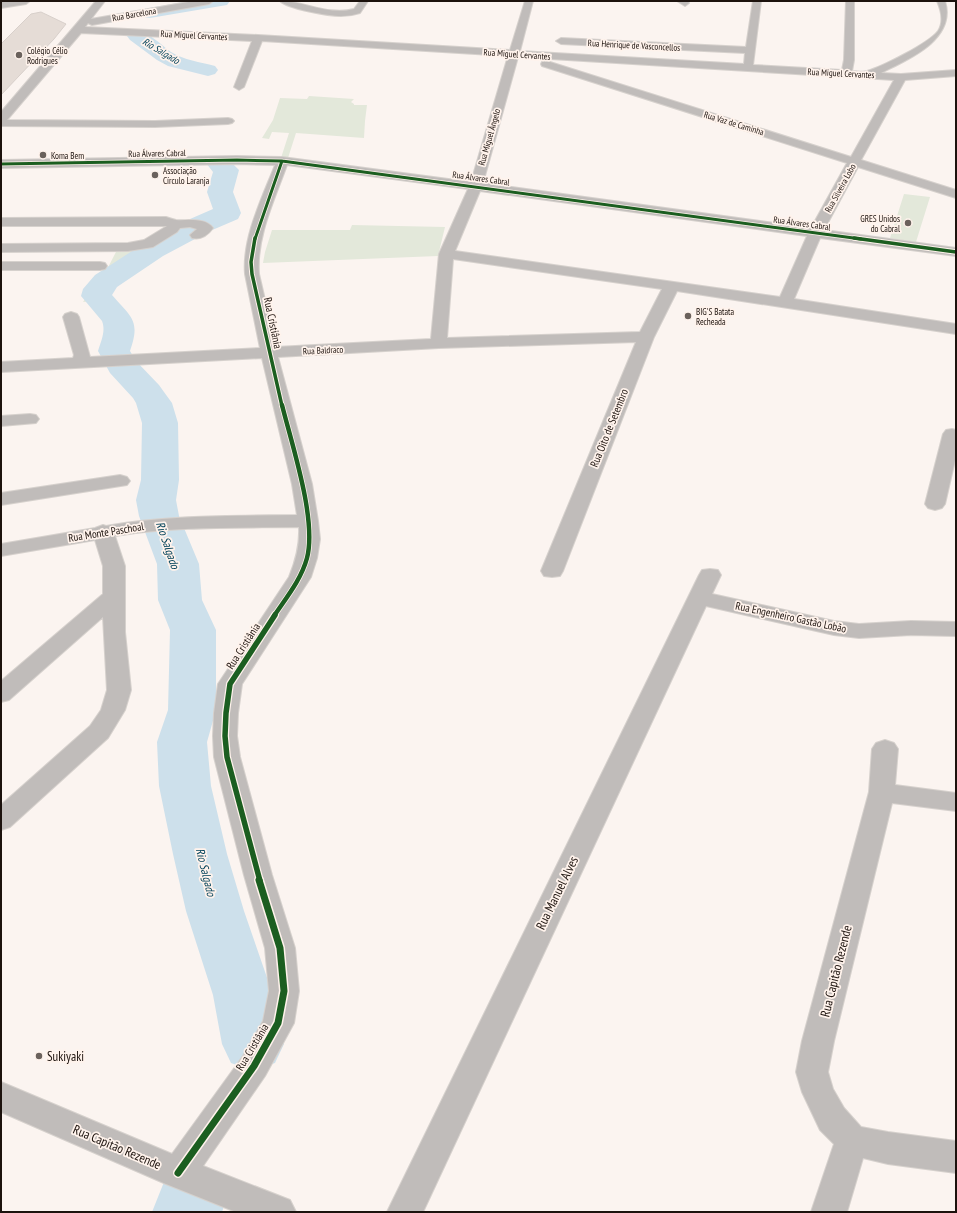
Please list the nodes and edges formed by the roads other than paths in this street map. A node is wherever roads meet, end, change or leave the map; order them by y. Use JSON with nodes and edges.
{"nodes":[{"id":1,"x":26,"y":1,"type":"edge"},
{"id":2,"x":101,"y":1,"type":"edge"},
{"id":3,"x":209,"y":1,"type":"edge"},
{"id":4,"x":284,"y":1,"type":"edge"},
{"id":5,"x":364,"y":1,"type":"edge"},
{"id":6,"x":529,"y":1,"type":"edge"},
{"id":7,"x":757,"y":1,"type":"edge"},
{"id":8,"x":850,"y":1,"type":"edge"},
{"id":9,"x":941,"y":1,"type":"edge"},
{"id":10,"x":1,"y":5,"type":"edge"},
{"id":11,"x":334,"y":12,"type":"junction"},
{"id":12,"x":323,"y":19,"type":"dead end"},
{"id":13,"x":81,"y":26,"type":"junction"},
{"id":14,"x":301,"y":36,"type":"junction"},
{"id":15,"x":331,"y":36,"type":"dead end"},
{"id":16,"x":258,"y":38,"type":"junction"},
{"id":17,"x":550,"y":41,"type":"dead end"},
{"id":18,"x":750,"y":50,"type":"junction"},
{"id":19,"x":513,"y":53,"type":"junction"},
{"id":20,"x":850,"y":60,"type":"junction"},
{"id":21,"x":887,"y":65,"type":"junction"},
{"id":22,"x":749,"y":67,"type":"junction"},
{"id":23,"x":956,"y":73,"type":"edge"},
{"id":24,"x":846,"y":74,"type":"junction"},
{"id":25,"x":868,"y":75,"type":"junction"},
{"id":26,"x":901,"y":77,"type":"junction"},
{"id":27,"x":239,"y":88,"type":"dead end"},
{"id":28,"x":18,"y":98,"type":"junction"},
{"id":29,"x":4,"y":99,"type":"dead end"},
{"id":30,"x":1,"y":118,"type":"edge"},
{"id":31,"x":228,"y":121,"type":"dead end"},
{"id":32,"x":1,"y":123,"type":"edge"},
{"id":33,"x":282,"y":161,"type":"junction"},
{"id":34,"x":854,"y":161,"type":"junction"},
{"id":35,"x":1,"y":164,"type":"edge"},
{"id":36,"x":476,"y":185,"type":"junction"},
{"id":37,"x":956,"y":194,"type":"edge"},
{"id":38,"x":1,"y":222,"type":"edge"},
{"id":39,"x":176,"y":224,"type":"junction"},
{"id":40,"x":197,"y":228,"type":"dead end"},
{"id":41,"x":815,"y":232,"type":"junction"},
{"id":42,"x":1,"y":248,"type":"edge"},
{"id":43,"x":956,"y":252,"type":"edge"},
{"id":44,"x":446,"y":254,"type":"junction"},
{"id":45,"x":1,"y":266,"type":"edge"},
{"id":46,"x":100,"y":266,"type":"dead end"},
{"id":47,"x":671,"y":287,"type":"junction"},
{"id":48,"x":785,"y":302,"type":"junction"},
{"id":49,"x":71,"y":317,"type":"dead end"},
{"id":50,"x":956,"y":329,"type":"edge"},
{"id":51,"x":646,"y":336,"type":"junction"},
{"id":52,"x":439,"y":343,"type":"junction"},
{"id":53,"x":268,"y":353,"type":"junction"},
{"id":54,"x":84,"y":363,"type":"junction"},
{"id":55,"x":1,"y":368,"type":"edge"},
{"id":56,"x":30,"y":419,"type":"dead end"},
{"id":57,"x":1,"y":422,"type":"edge"},
{"id":58,"x":952,"y":434,"type":"dead end"},
{"id":59,"x":950,"y":470,"type":"edge"},
{"id":60,"x":120,"y":481,"type":"dead end"},
{"id":61,"x":1,"y":499,"type":"edge"},
{"id":62,"x":935,"y":504,"type":"dead end"},
{"id":63,"x":308,"y":521,"type":"junction"},
{"id":64,"x":103,"y":531,"type":"junction"},
{"id":65,"x":1,"y":550,"type":"edge"},
{"id":66,"x":552,"y":571,"type":"dead end"},
{"id":67,"x":704,"y":586,"type":"joint"},
{"id":68,"x":115,"y":595,"type":"junction"},
{"id":69,"x":956,"y":629,"type":"edge"},
{"id":70,"x":1,"y":694,"type":"edge"},
{"id":71,"x":885,"y":749,"type":"dead end"},
{"id":72,"x":882,"y":792,"type":"junction"},
{"id":73,"x":956,"y":802,"type":"edge"},
{"id":74,"x":1,"y":820,"type":"edge"},
{"id":75,"x":1,"y":1097,"type":"edge"},
{"id":76,"x":852,"y":1140,"type":"junction"},
{"id":77,"x":956,"y":1157,"type":"edge"},
{"id":78,"x":178,"y":1173,"type":"junction"},
{"id":79,"x":278,"y":1212,"type":"edge"},
{"id":80,"x":405,"y":1212,"type":"edge"},
{"id":81,"x":830,"y":1212,"type":"edge"}],
"edges":[{"from":1,"to":10,"type":"street"},
{"from":2,"to":13,"type":"street"},
{"from":3,"to":13,"type":"street","name":"Rua Barcelona"},
{"from":4,"to":11,"type":"street"},
{"from":5,"to":11,"type":"street"},
{"from":6,"to":19,"type":"street","name":"Rua Miguel Ângelo"},
{"from":7,"to":18,"type":"street"},
{"from":8,"to":20,"type":"street"},
{"from":9,"to":21,"type":"street"},
{"from":11,"to":12,"type":"street"},
{"from":13,"to":16,"type":"street","name":"Rua Miguel Cervantes"},
{"from":13,"to":28,"type":"street"},
{"from":14,"to":15,"type":"street"},
{"from":14,"to":16,"type":"street","name":"Rua Miguel Cervantes"},
{"from":14,"to":19,"type":"street","name":"Rua Miguel Cervantes"},
{"from":16,"to":27,"type":"street"},
{"from":17,"to":18,"type":"street","name":"Rua Henrique de Vasconcellos"},
{"from":18,"to":22,"type":"street"},
{"from":19,"to":22,"type":"street","name":"Rua Miguel Cervantes"},
{"from":19,"to":34,"type":"street","name":"Rua Vaz de Caminha"},
{"from":19,"to":36,"type":"street","name":"Rua Miguel Ângelo"},
{"from":20,"to":21,"type":"street"},
{"from":20,"to":24,"type":"street"},
{"from":21,"to":25,"type":"street"},
{"from":22,"to":24,"type":"street","name":"Rua Miguel Cervantes"},
{"from":23,"to":26,"type":"street","name":"Rua Miguel Cervantes"},
{"from":24,"to":25,"type":"street","name":"Rua Miguel Cervantes"},
{"from":25,"to":26,"type":"street","name":"Rua Miguel Cervantes"},
{"from":26,"to":34,"type":"street","name":"Rua Silveira Lobo"},
{"from":28,"to":29,"type":"street"},
{"from":28,"to":30,"type":"street"},
{"from":31,"to":32,"type":"street"},
{"from":33,"to":35,"type":"street","name":"Rua Álvares Cabral"},
{"from":33,"to":36,"type":"street","name":"Rua Álvares Cabral"},
{"from":33,"to":53,"type":"street","name":"Rua Cristiânia"},
{"from":34,"to":37,"type":"street","name":"Rua Vaz de Caminha"},
{"from":34,"to":41,"type":"street","name":"Rua Silveira Lobo"},
{"from":36,"to":41,"type":"street","name":"Rua Álvares Cabral"},
{"from":36,"to":44,"type":"street","name":"Rua Miguel Ângelo"},
{"from":38,"to":39,"type":"street"},
{"from":39,"to":40,"type":"street"},
{"from":39,"to":42,"type":"street"},
{"from":41,"to":43,"type":"street","name":"Rua Álvares Cabral"},
{"from":41,"to":48,"type":"street","name":"Rua Silveira Lobo"},
{"from":44,"to":47,"type":"street"},
{"from":44,"to":52,"type":"street","name":"Rua Miguel Ângelo"},
{"from":45,"to":46,"type":"street"},
{"from":47,"to":48,"type":"street"},
{"from":47,"to":51,"type":"street","name":"Rua Oito de Setembro"},
{"from":48,"to":50,"type":"street"},
{"from":49,"to":54,"type":"street"},
{"from":51,"to":52,"type":"street","name":"Rua Baldraco"},
{"from":51,"to":66,"type":"street","name":"Rua Oito de Setembro"},
{"from":52,"to":53,"type":"street","name":"Rua Baldraco"},
{"from":53,"to":54,"type":"street","name":"Rua Baldraco"},
{"from":53,"to":63,"type":"street","name":"Rua Cristiânia"},
{"from":54,"to":55,"type":"street","name":"Rua Baldraco"},
{"from":56,"to":57,"type":"street"},
{"from":58,"to":59,"type":"street"},
{"from":59,"to":62,"type":"street"},
{"from":60,"to":61,"type":"street"},
{"from":63,"to":64,"type":"street","name":"Rua Monte Paschoal"},
{"from":63,"to":78,"type":"street","name":"Rua Cristiânia"},
{"from":64,"to":65,"type":"street","name":"Rua Monte Paschoal"},
{"from":64,"to":68,"type":"street"},
{"from":67,"to":69,"type":"street","name":"Rua Engenheiro Gastão Lobão"},
{"from":67,"to":80,"type":"street","name":"Rua Manuel Alves"},
{"from":68,"to":70,"type":"street"},
{"from":68,"to":74,"type":"street"},
{"from":71,"to":72,"type":"street","name":"Rua Capitão Rezende"},
{"from":72,"to":73,"type":"street"},
{"from":72,"to":76,"type":"street","name":"Rua Capitão Rezende"},
{"from":75,"to":78,"type":"street","name":"Rua Capitão Rezende"},
{"from":76,"to":77,"type":"street"},
{"from":76,"to":81,"type":"street"},
{"from":78,"to":79,"type":"street","name":"Rua Capitão Rezende"}]}
